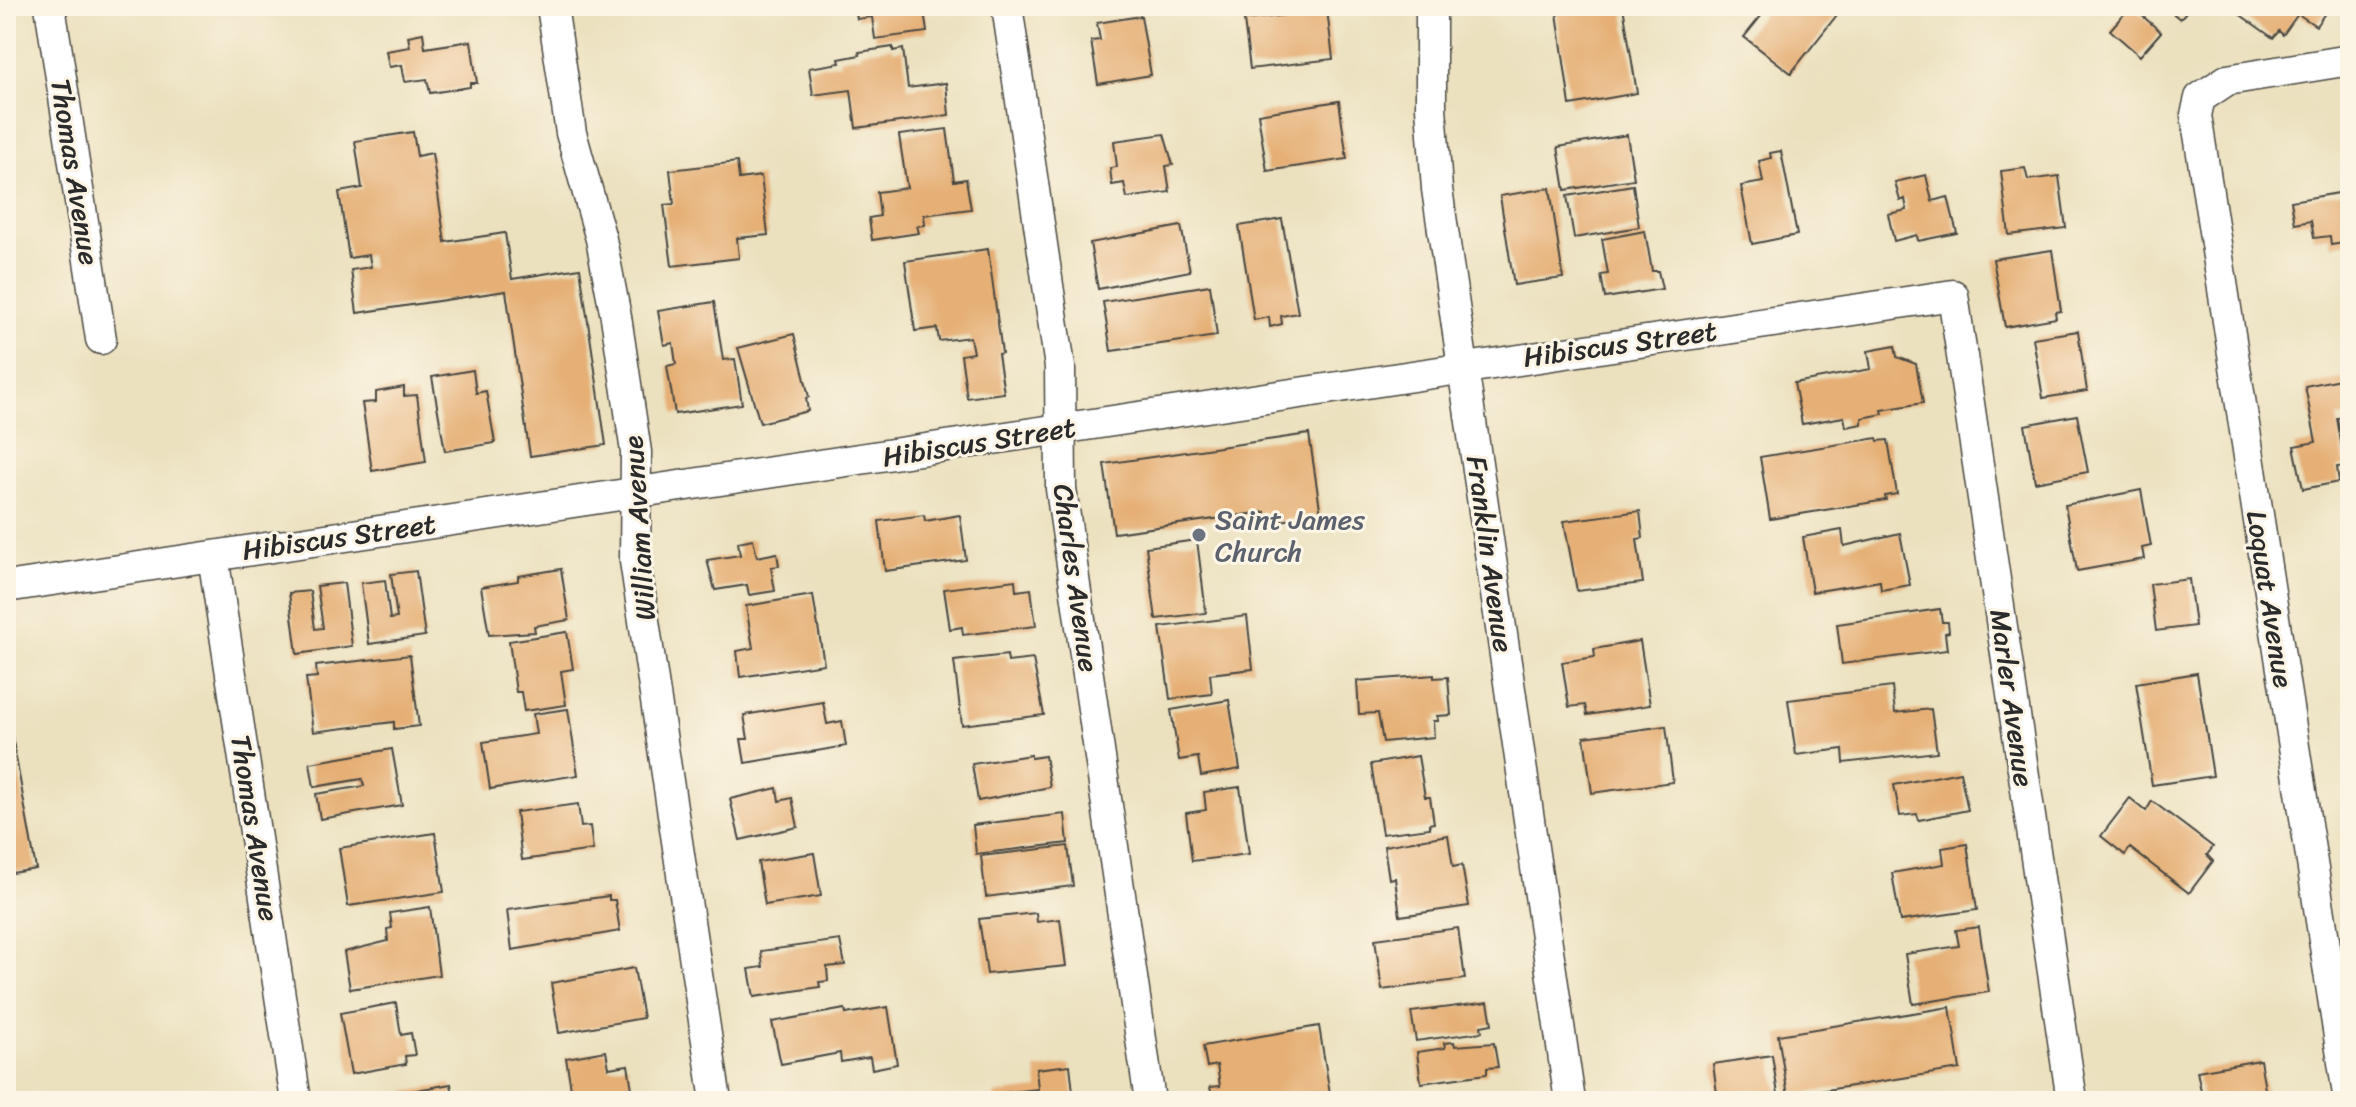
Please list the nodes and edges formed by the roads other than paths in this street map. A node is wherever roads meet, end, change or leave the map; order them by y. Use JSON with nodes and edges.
{"nodes":[{"id":1,"x":50,"y":6,"type":"edge"},
{"id":2,"x":552,"y":6,"type":"edge"},
{"id":3,"x":1007,"y":6,"type":"edge"},
{"id":4,"x":1431,"y":6,"type":"edge"},
{"id":5,"x":2350,"y":60,"type":"edge"},
{"id":6,"x":1953,"y":295,"type":"joint"},
{"id":7,"x":101,"y":339,"type":"dead end"},
{"id":8,"x":1463,"y":367,"type":"junction"},
{"id":9,"x":1062,"y":429,"type":"junction"},
{"id":10,"x":636,"y":493,"type":"junction"},
{"id":11,"x":213,"y":556,"type":"junction"},
{"id":12,"x":6,"y":587,"type":"edge"},
{"id":13,"x":296,"y":1101,"type":"edge"},
{"id":14,"x":716,"y":1101,"type":"edge"},
{"id":15,"x":1150,"y":1101,"type":"edge"},
{"id":16,"x":1570,"y":1101,"type":"edge"},
{"id":17,"x":2072,"y":1101,"type":"edge"},
{"id":18,"x":2349,"y":1101,"type":"edge"}],
"edges":[{"from":1,"to":7,"type":"street","name":"Thomas Avenue"},
{"from":2,"to":10,"type":"street","name":"William Avenue"},
{"from":3,"to":9,"type":"street","name":"Charles Avenue"},
{"from":4,"to":8,"type":"street","name":"Franklin Avenue"},
{"from":5,"to":18,"type":"street","name":"Loquat Avenue"},
{"from":6,"to":8,"type":"street","name":"Hibiscus Street"},
{"from":6,"to":17,"type":"street","name":"Marler Avenue"},
{"from":8,"to":9,"type":"street","name":"Hibiscus Street"},
{"from":8,"to":16,"type":"street","name":"Franklin Avenue"},
{"from":9,"to":10,"type":"street","name":"Hibiscus Street"},
{"from":9,"to":15,"type":"street","name":"Charles Avenue"},
{"from":10,"to":11,"type":"street","name":"Hibiscus Street"},
{"from":10,"to":14,"type":"street","name":"William Avenue"},
{"from":11,"to":12,"type":"street","name":"Hibiscus Street"},
{"from":11,"to":13,"type":"street","name":"Thomas Avenue"}]}
